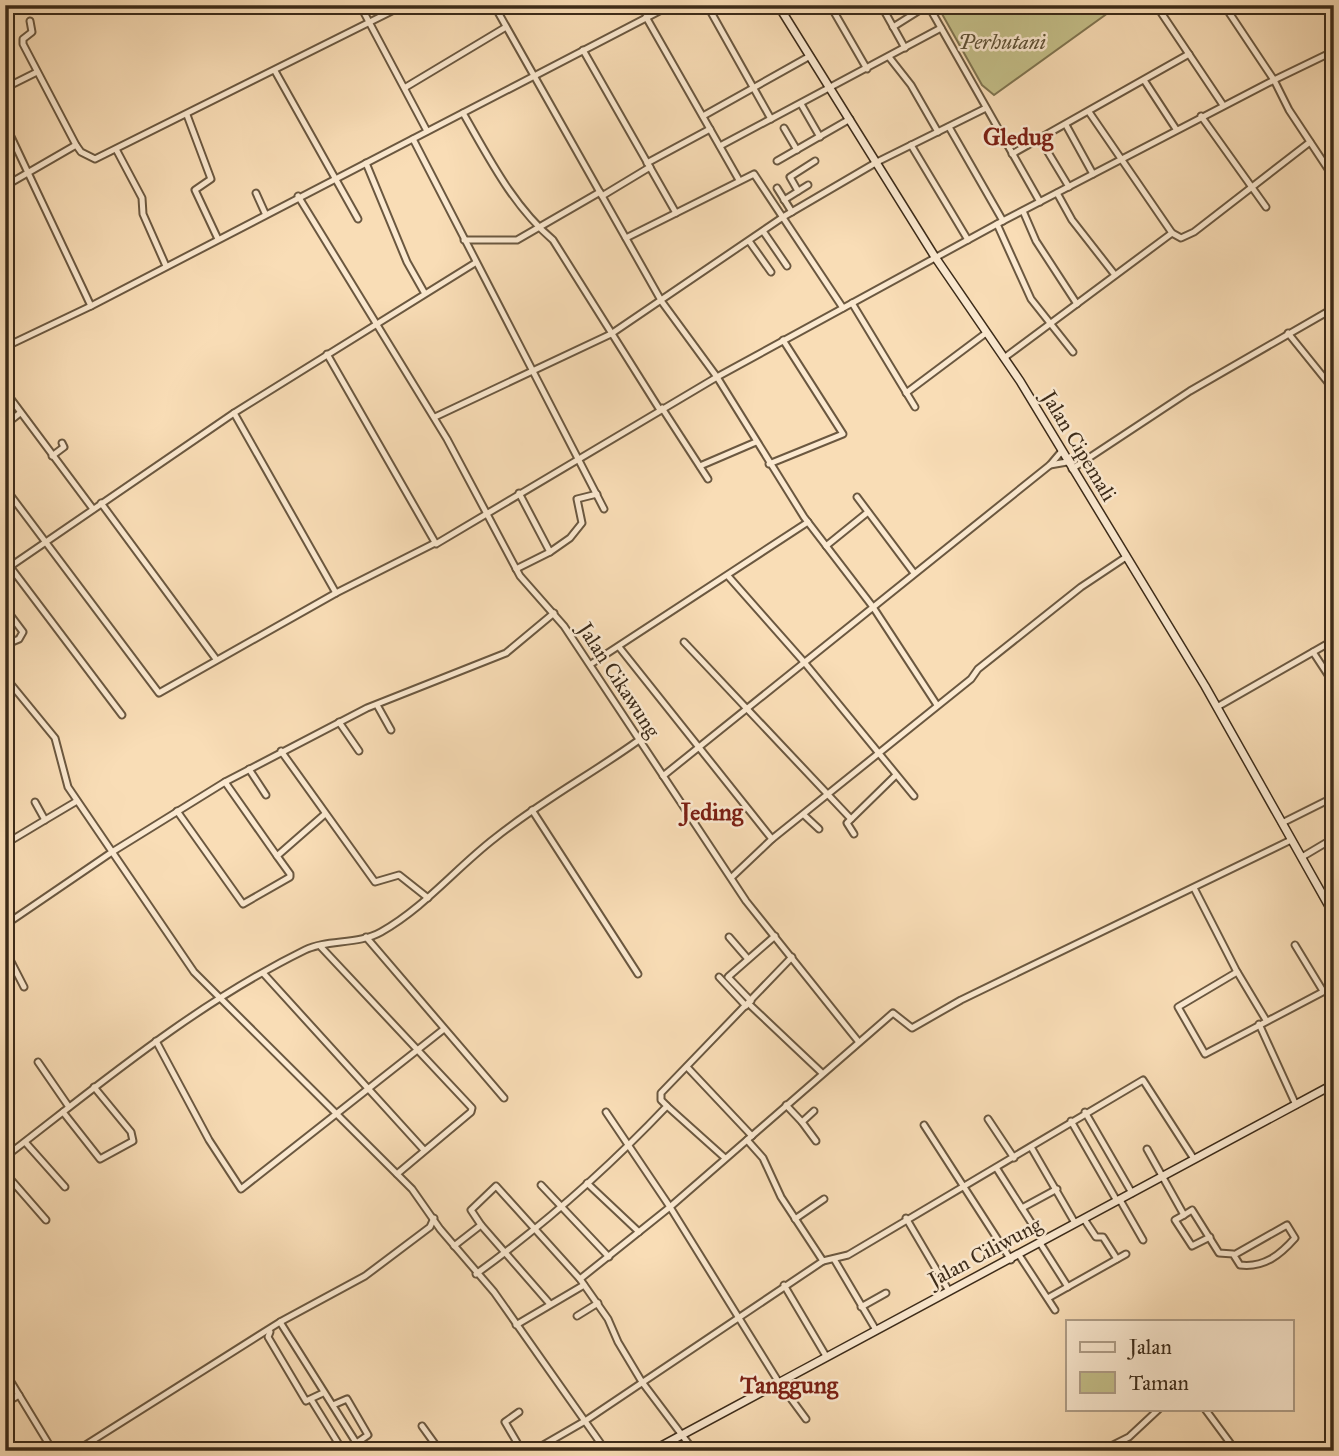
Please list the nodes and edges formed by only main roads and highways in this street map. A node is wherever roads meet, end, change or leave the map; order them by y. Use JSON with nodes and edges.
{"nodes":[{"id":1,"x":778,"y":5,"type":"edge"},
{"id":2,"x":1334,"y":915,"type":"edge"},
{"id":3,"x":1334,"y":1084,"type":"edge"},
{"id":4,"x":652,"y":1451,"type":"edge"}],
"edges":[{"from":1,"to":2,"type":"main road","name":"Jalan Cipemali"},
{"from":3,"to":4,"type":"main road","name":"Jalan Ciliwung"}]}
